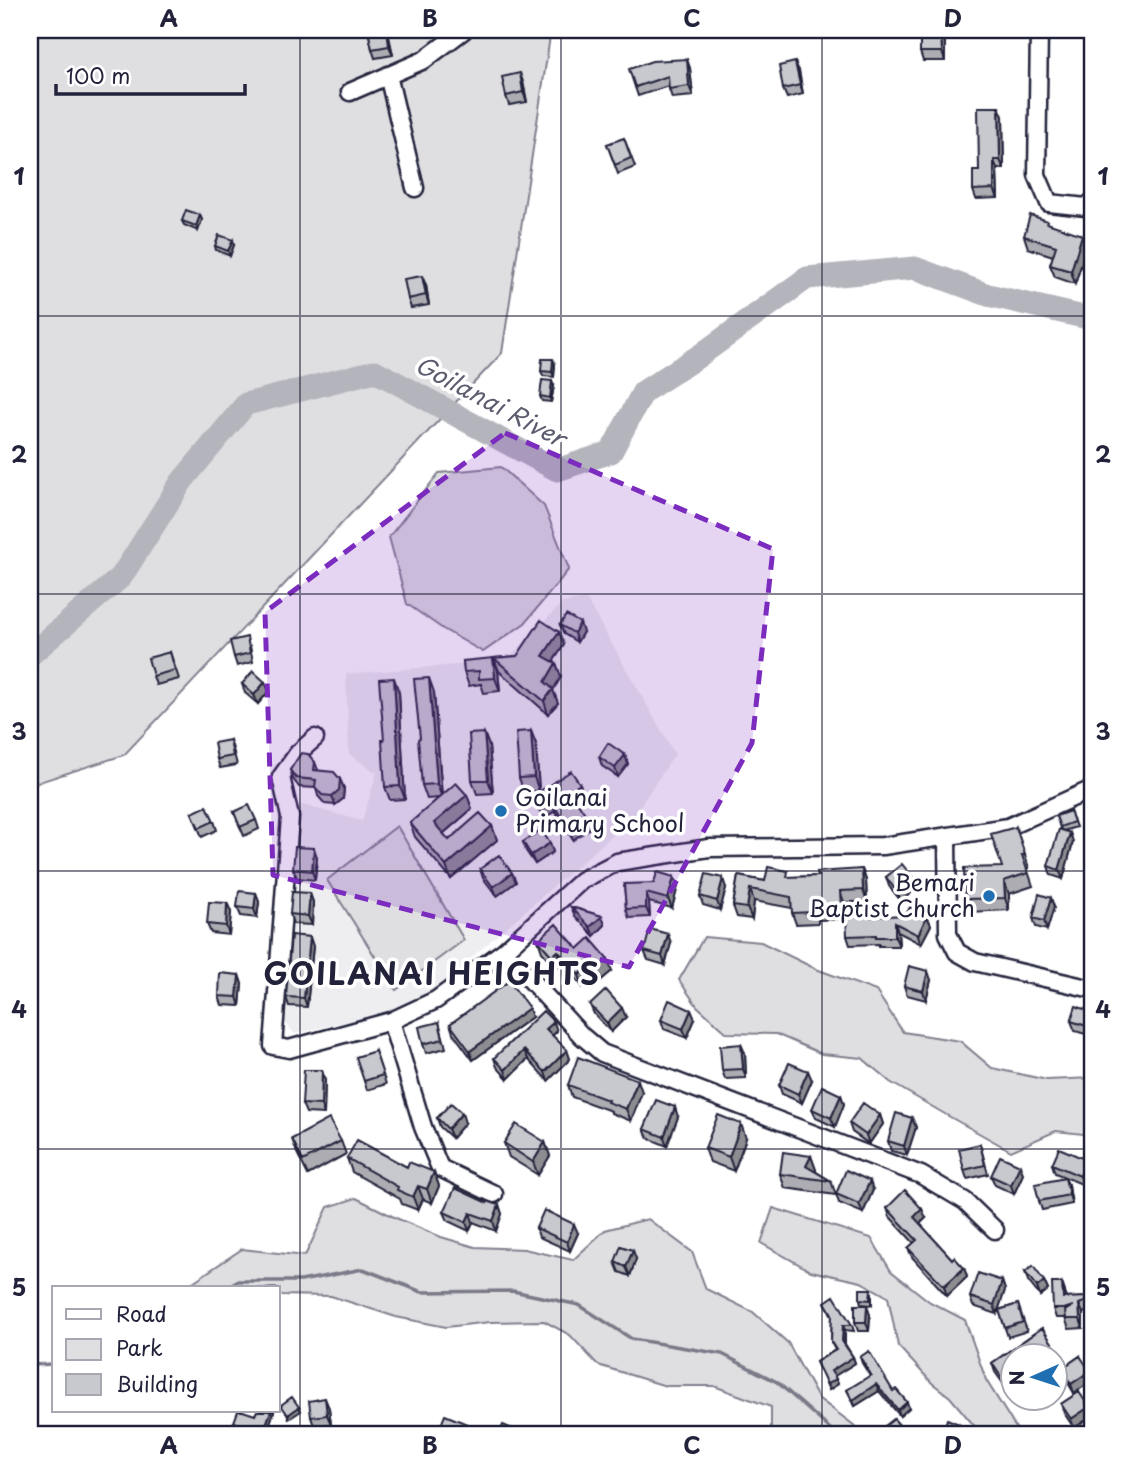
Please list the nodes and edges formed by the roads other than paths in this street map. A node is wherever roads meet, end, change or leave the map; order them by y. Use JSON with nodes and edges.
{"nodes":[{"id":1,"x":464,"y":30,"type":"edge"},
{"id":2,"x":1039,"y":30,"type":"edge"},
{"id":3,"x":388,"y":75,"type":"junction"},
{"id":4,"x":350,"y":92,"type":"dead end"},
{"id":5,"x":415,"y":188,"type":"dead end"},
{"id":6,"x":1092,"y":202,"type":"edge"},
{"id":7,"x":315,"y":737,"type":"dead end"},
{"id":8,"x":1092,"y":789,"type":"edge"},
{"id":9,"x":947,"y":836,"type":"junction"},
{"id":10,"x":504,"y":951,"type":"junction"},
{"id":11,"x":1092,"y":989,"type":"edge"},
{"id":12,"x":391,"y":1021,"type":"junction"},
{"id":13,"x":494,"y":1194,"type":"dead end"},
{"id":14,"x":995,"y":1230,"type":"dead end"}],
"edges":[{"from":1,"to":3,"type":"street"},
{"from":2,"to":6,"type":"street"},
{"from":3,"to":4,"type":"street"},
{"from":3,"to":5,"type":"street"},
{"from":7,"to":12,"type":"street"},
{"from":8,"to":9,"type":"street"},
{"from":9,"to":10,"type":"street"},
{"from":9,"to":11,"type":"street"},
{"from":10,"to":12,"type":"street"},
{"from":10,"to":14,"type":"street"},
{"from":12,"to":13,"type":"street"}]}
